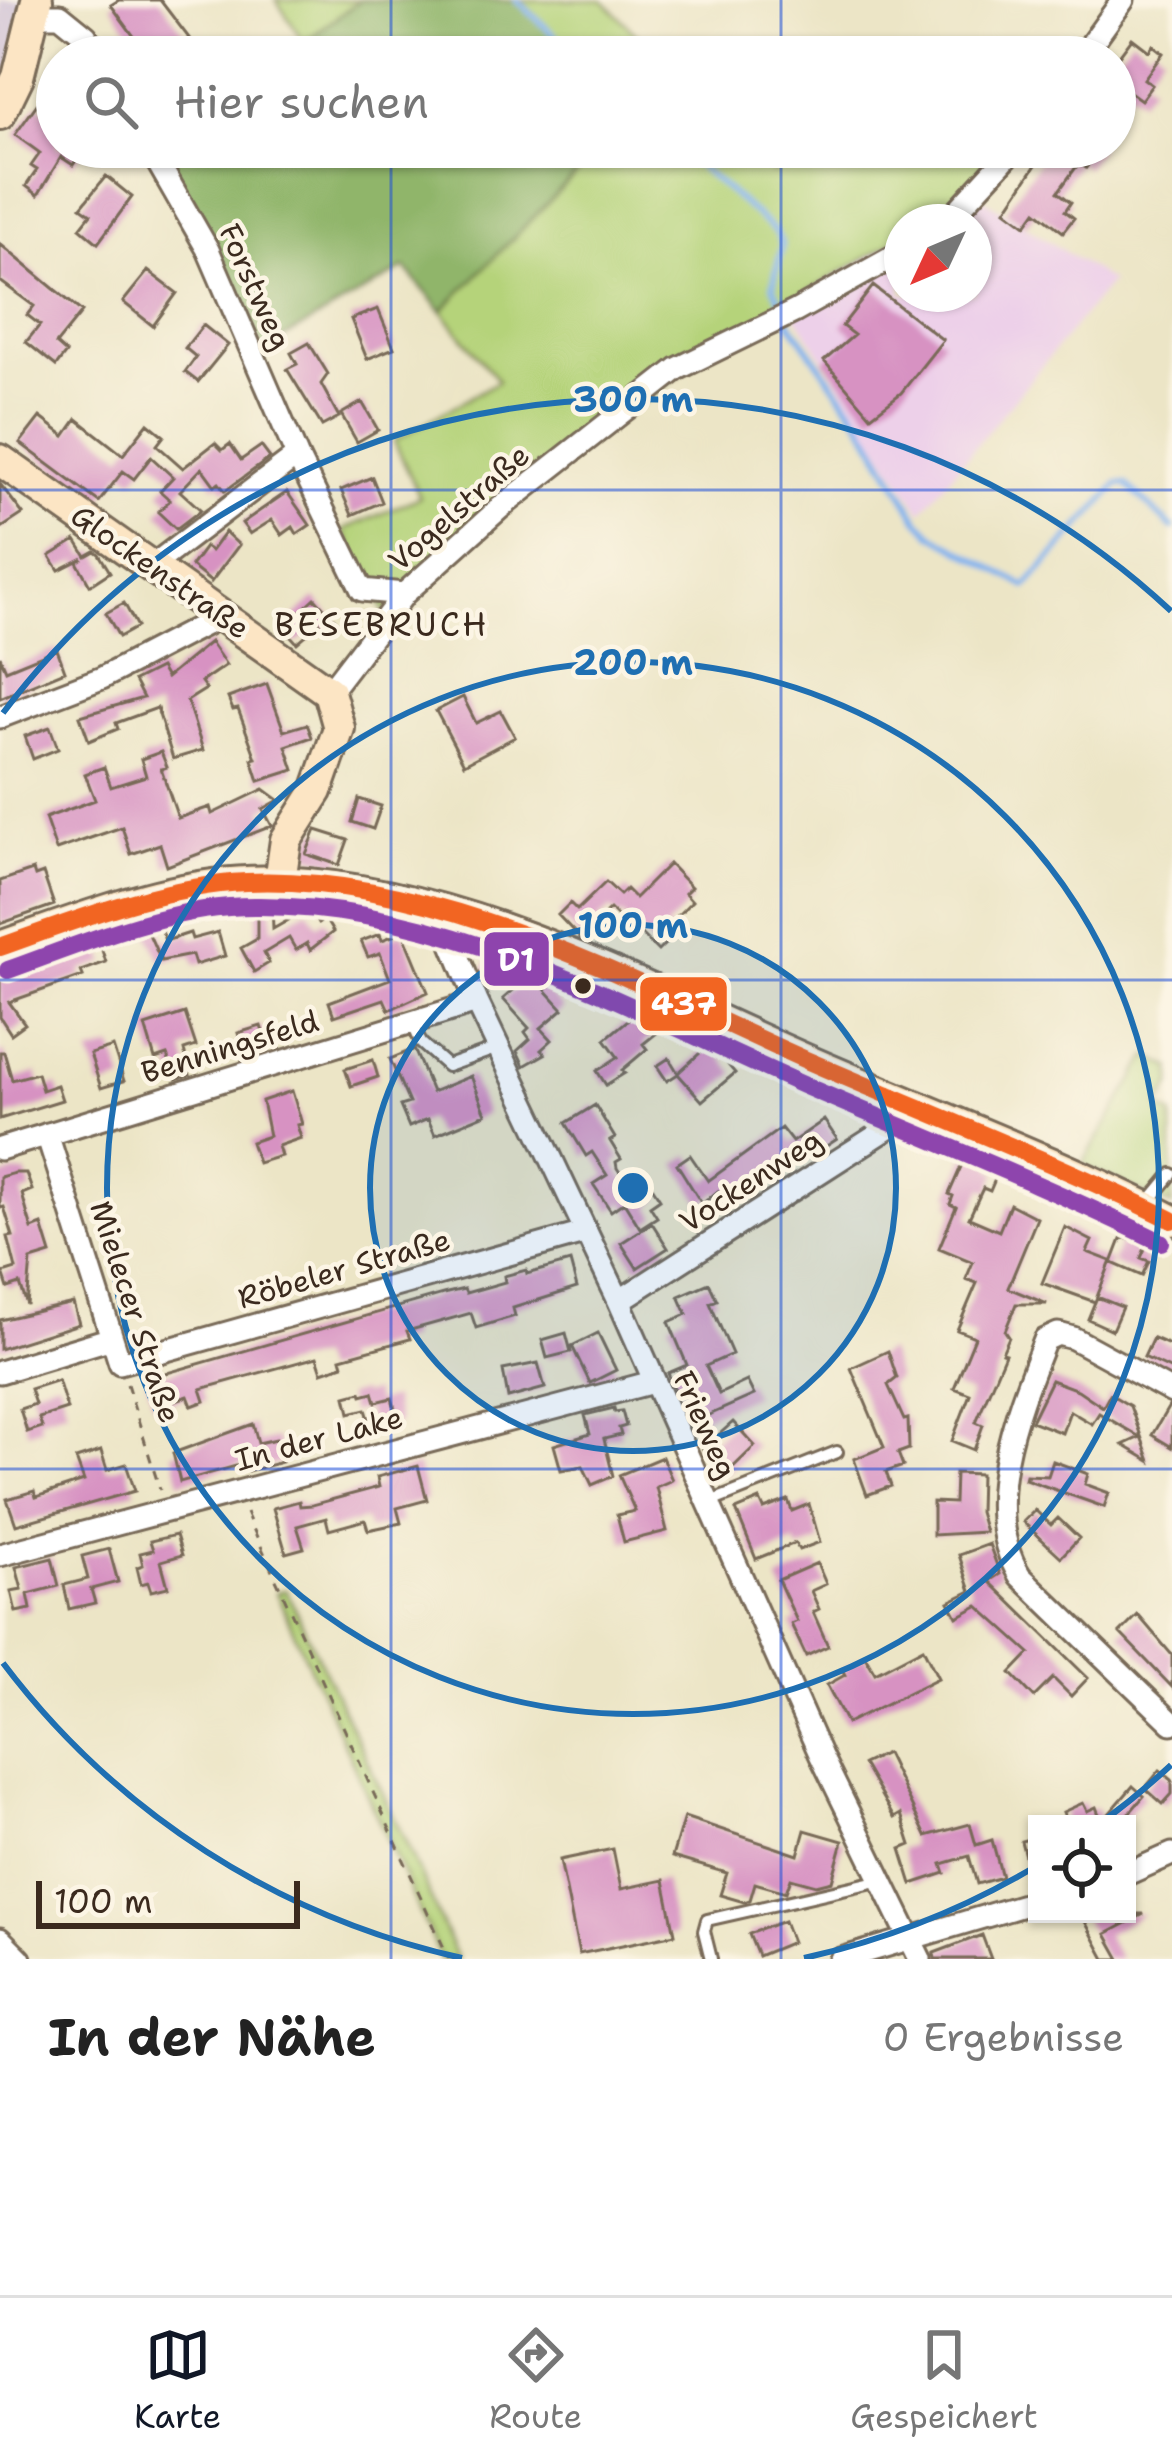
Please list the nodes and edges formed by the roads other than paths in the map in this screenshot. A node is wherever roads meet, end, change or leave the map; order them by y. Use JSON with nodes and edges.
{"nodes":[{"id":1,"x":1123,"y":0,"type":"edge"},
{"id":2,"x":36,"y":7,"type":"edge"},
{"id":3,"x":86,"y":36,"type":"edge"},
{"id":4,"x":1097,"y":36,"type":"edge"},
{"id":5,"x":0,"y":114,"type":"edge"},
{"id":6,"x":161,"y":168,"type":"edge"},
{"id":7,"x":997,"y":168,"type":"edge"},
{"id":8,"x":964,"y":204,"type":"edge"},
{"id":9,"x":884,"y":263,"type":"edge"},
{"id":10,"x":297,"y":456,"type":"junction"},
{"id":11,"x":0,"y":460,"type":"edge"},
{"id":12,"x":152,"y":566,"type":"junction"},
{"id":13,"x":362,"y":590,"type":"junction"},
{"id":14,"x":404,"y":594,"type":"junction"},
{"id":15,"x":221,"y":616,"type":"junction"},
{"id":16,"x":367,"y":643,"type":"junction"},
{"id":17,"x":329,"y":692,"type":"junction"},
{"id":18,"x":0,"y":717,"type":"edge"},
{"id":19,"x":280,"y":881,"type":"junction"},
{"id":20,"x":452,"y":911,"type":"junction"},
{"id":21,"x":0,"y":947,"type":"edge"},
{"id":22,"x":477,"y":1002,"type":"junction"},
{"id":23,"x":412,"y":1022,"type":"junction"},
{"id":24,"x":498,"y":1048,"type":"junction"},
{"id":25,"x":908,"y":1104,"type":"junction"},
{"id":26,"x":47,"y":1134,"type":"junction"},
{"id":27,"x":0,"y":1149,"type":"edge"},
{"id":28,"x":1172,"y":1174,"type":"edge"},
{"id":29,"x":1159,"y":1214,"type":"edge"},
{"id":30,"x":584,"y":1233,"type":"junction"},
{"id":31,"x":619,"y":1301,"type":"junction"},
{"id":32,"x":112,"y":1338,"type":"junction"},
{"id":33,"x":120,"y":1363,"type":"joint"},
{"id":34,"x":0,"y":1372,"type":"edge"},
{"id":35,"x":653,"y":1382,"type":"junction"},
{"id":36,"x":1172,"y":1391,"type":"edge"},
{"id":37,"x":837,"y":1452,"type":"dead end"},
{"id":38,"x":708,"y":1503,"type":"junction"},
{"id":39,"x":0,"y":1555,"type":"edge"},
{"id":40,"x":1172,"y":1724,"type":"edge"},
{"id":41,"x":1172,"y":1854,"type":"edge"},
{"id":42,"x":1136,"y":1870,"type":"edge"},
{"id":43,"x":882,"y":1880,"type":"junction"},
{"id":44,"x":1028,"y":1905,"type":"edge"},
{"id":45,"x":0,"y":1939,"type":"edge"},
{"id":46,"x":915,"y":1949,"type":"edge"},
{"id":47,"x":20,"y":1959,"type":"edge"},
{"id":48,"x":711,"y":1959,"type":"edge"},
{"id":49,"x":842,"y":1959,"type":"edge"}],
"edges":[{"from":1,"to":4,"type":"street"},
{"from":2,"to":3,"type":"street"},
{"from":2,"to":5,"type":"street"},
{"from":6,"to":10,"type":"street","name":"Forstweg"},
{"from":7,"to":8,"type":"street"},
{"from":9,"to":14,"type":"street","name":"Vogelstraße"},
{"from":10,"to":12,"type":"street"},
{"from":10,"to":13,"type":"street","name":"Forstweg"},
{"from":11,"to":12,"type":"street","name":"Glockenstraße"},
{"from":12,"to":15,"type":"street","name":"Glockenstraße"},
{"from":13,"to":14,"type":"street"},
{"from":13,"to":16,"type":"street","name":"Forstweg"},
{"from":14,"to":16,"type":"street","name":"Vogelstraße"},
{"from":15,"to":17,"type":"street","name":"Glockenstraße"},
{"from":15,"to":18,"type":"street"},
{"from":16,"to":17,"type":"street","name":"Vogelstraße"},
{"from":17,"to":19,"type":"street"},
{"from":19,"to":20,"type":"street"},
{"from":19,"to":21,"type":"street"},
{"from":20,"to":22,"type":"street","name":"Frieweg"},
{"from":20,"to":25,"type":"street"},
{"from":22,"to":23,"type":"street","name":"Benningsfeld"},
{"from":22,"to":24,"type":"street","name":"Frieweg"},
{"from":23,"to":24,"type":"lane"},
{"from":23,"to":26,"type":"street","name":"Benningsfeld"},
{"from":24,"to":30,"type":"street","name":"Frieweg"},
{"from":25,"to":29,"type":"street"},
{"from":25,"to":31,"type":"street","name":"Vockenweg"},
{"from":26,"to":27,"type":"street","name":"Benningsfeld"},
{"from":26,"to":32,"type":"street","name":"Mielecer Straße"},
{"from":28,"to":29,"type":"lane"},
{"from":30,"to":31,"type":"street","name":"Frieweg"},
{"from":30,"to":33,"type":"street","name":"Röbeler Straße"},
{"from":31,"to":35,"type":"street","name":"Frieweg"},
{"from":32,"to":33,"type":"street","name":"Mielecer Straße"},
{"from":32,"to":34,"type":"street"},
{"from":35,"to":38,"type":"street","name":"Frieweg"},
{"from":35,"to":39,"type":"street","name":"In der Lake"},
{"from":36,"to":40,"type":"street"},
{"from":37,"to":38,"type":"lane"},
{"from":38,"to":43,"type":"street","name":"Frieweg"},
{"from":41,"to":42,"type":"street"},
{"from":43,"to":46,"type":"street","name":"Frieweg"},
{"from":43,"to":48,"type":"lane"},
{"from":44,"to":46,"type":"street"},
{"from":45,"to":47,"type":"street"},
{"from":46,"to":49,"type":"street"}]}
